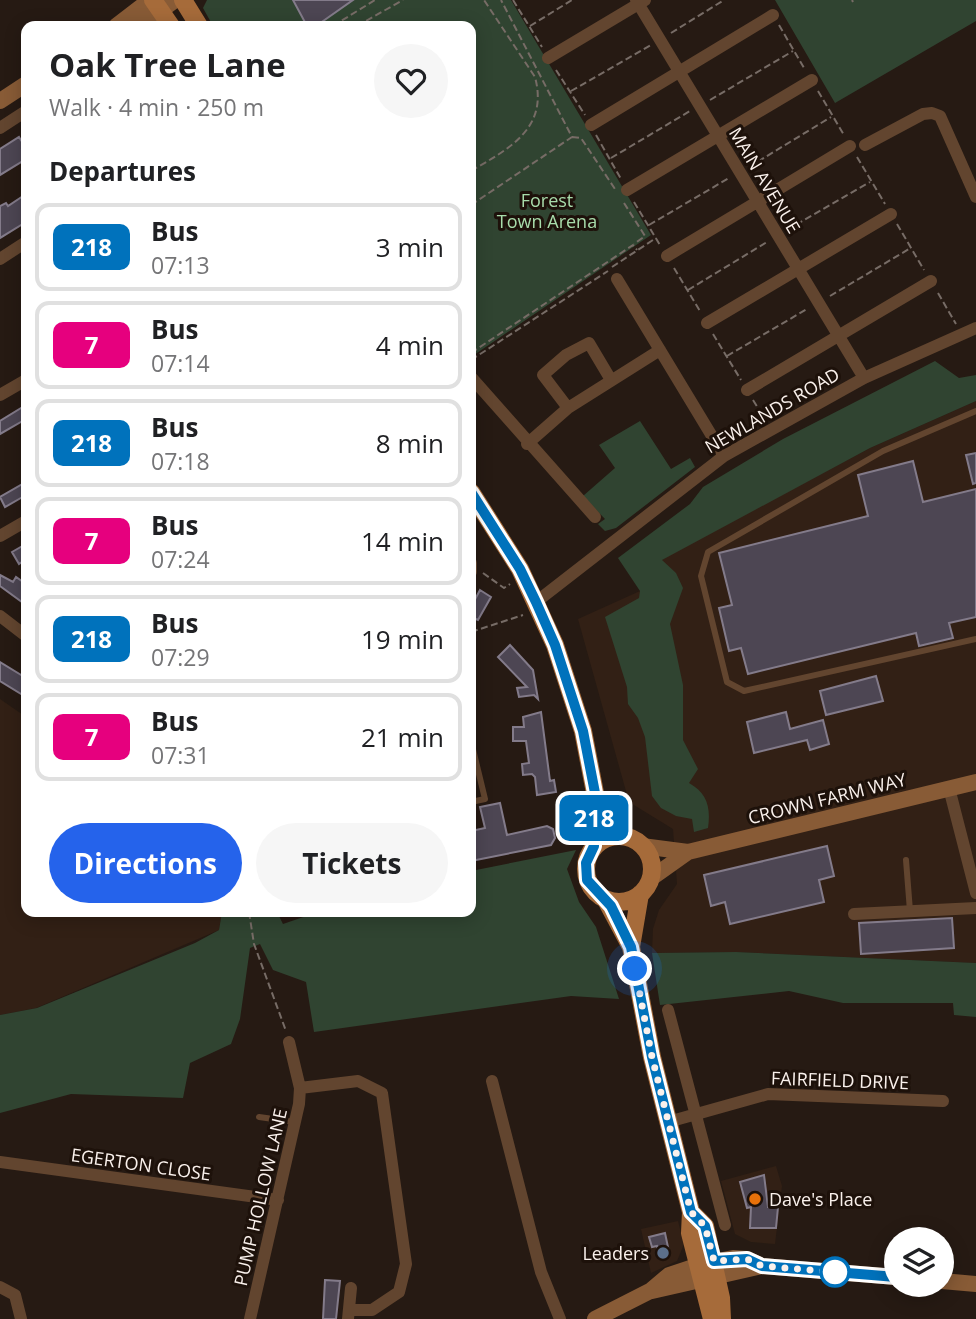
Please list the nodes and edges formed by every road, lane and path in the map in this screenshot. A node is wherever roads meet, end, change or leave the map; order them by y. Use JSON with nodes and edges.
{"nodes":[{"id":1,"x":375,"y":0,"type":"edge"},
{"id":2,"x":403,"y":0,"type":"edge"},
{"id":3,"x":484,"y":0,"type":"edge"},
{"id":4,"x":501,"y":0,"type":"edge"},
{"id":5,"x":513,"y":0,"type":"edge"},
{"id":6,"x":572,"y":0,"type":"edge"},
{"id":7,"x":724,"y":0,"type":"edge"},
{"id":8,"x":640,"y":1,"type":"edge"},
{"id":9,"x":167,"y":5,"type":"edge"},
{"id":10,"x":773,"y":15,"type":"joint"},
{"id":11,"x":128,"y":21,"type":"edge"},
{"id":12,"x":146,"y":21,"type":"edge"},
{"id":13,"x":180,"y":21,"type":"edge"},
{"id":14,"x":191,"y":21,"type":"edge"},
{"id":15,"x":341,"y":21,"type":"edge"},
{"id":16,"x":367,"y":21,"type":"edge"},
{"id":17,"x":529,"y":26,"type":"junction"},
{"id":18,"x":660,"y":40,"type":"junction"},
{"id":19,"x":548,"y":58,"type":"junction"},
{"id":20,"x":679,"y":71,"type":"junction"},
{"id":21,"x":812,"y":80,"type":"junction"},
{"id":22,"x":21,"y":87,"type":"edge"},
{"id":23,"x":570,"y":92,"type":"junction"},
{"id":24,"x":0,"y":101,"type":"edge"},
{"id":25,"x":21,"y":114,"type":"edge"},
{"id":26,"x":591,"y":125,"type":"junction"},
{"id":27,"x":0,"y":128,"type":"edge"},
{"id":28,"x":718,"y":136,"type":"junction"},
{"id":29,"x":572,"y":137,"type":"junction"},
{"id":30,"x":865,"y":145,"type":"dead end"},
{"id":31,"x":850,"y":146,"type":"junction"},
{"id":32,"x":476,"y":168,"type":"edge"},
{"id":33,"x":623,"y":195,"type":"junction"},
{"id":34,"x":976,"y":197,"type":"edge"},
{"id":35,"x":476,"y":202,"type":"edge"},
{"id":36,"x":757,"y":202,"type":"junction"},
{"id":37,"x":891,"y":214,"type":"junction"},
{"id":38,"x":656,"y":238,"type":"junction"},
{"id":39,"x":633,"y":245,"type":"junction"},
{"id":40,"x":21,"y":246,"type":"edge"},
{"id":41,"x":638,"y":251,"type":"junction"},
{"id":42,"x":667,"y":256,"type":"junction"},
{"id":43,"x":0,"y":259,"type":"edge"},
{"id":44,"x":799,"y":270,"type":"junction"},
{"id":45,"x":617,"y":279,"type":"dead end"},
{"id":46,"x":931,"y":281,"type":"junction"},
{"id":47,"x":707,"y":323,"type":"junction"},
{"id":48,"x":976,"y":328,"type":"edge"},
{"id":49,"x":962,"y":334,"type":"junction"},
{"id":50,"x":838,"y":336,"type":"junction"},
{"id":51,"x":476,"y":350,"type":"edge"},
{"id":52,"x":660,"y":350,"type":"junction"},
{"id":53,"x":476,"y":357,"type":"edge"},
{"id":54,"x":864,"y":378,"type":"junction"},
{"id":55,"x":611,"y":380,"type":"junction"},
{"id":56,"x":21,"y":383,"type":"edge"},
{"id":57,"x":476,"y":383,"type":"edge"},
{"id":58,"x":747,"y":390,"type":"junction"},
{"id":59,"x":0,"y":395,"type":"edge"},
{"id":60,"x":568,"y":408,"type":"junction"},
{"id":61,"x":976,"y":411,"type":"edge"},
{"id":62,"x":771,"y":427,"type":"junction"},
{"id":63,"x":527,"y":444,"type":"junction"},
{"id":64,"x":724,"y":456,"type":"junction"},
{"id":65,"x":476,"y":500,"type":"edge"},
{"id":66,"x":595,"y":517,"type":"dead end"},
{"id":67,"x":21,"y":524,"type":"edge"},
{"id":68,"x":0,"y":536,"type":"edge"},
{"id":69,"x":476,"y":567,"type":"edge"},
{"id":70,"x":523,"y":576,"type":"junction"},
{"id":71,"x":538,"y":606,"type":"junction"},
{"id":72,"x":0,"y":616,"type":"edge"},
{"id":73,"x":476,"y":630,"type":"edge"},
{"id":74,"x":21,"y":632,"type":"edge"},
{"id":75,"x":976,"y":639,"type":"edge"},
{"id":76,"x":476,"y":762,"type":"edge"},
{"id":77,"x":976,"y":782,"type":"edge"},
{"id":78,"x":949,"y":788,"type":"junction"},
{"id":79,"x":596,"y":798,"type":"junction"},
{"id":80,"x":476,"y":801,"type":"edge"},
{"id":81,"x":622,"y":836,"type":"junction"},
{"id":82,"x":594,"y":846,"type":"junction"},
{"id":83,"x":642,"y":846,"type":"junction"},
{"id":84,"x":688,"y":852,"type":"junction"},
{"id":85,"x":906,"y":860,"type":"dead end"},
{"id":86,"x":645,"y":887,"type":"junction"},
{"id":87,"x":976,"y":893,"type":"edge"},
{"id":88,"x":606,"y":900,"type":"junction"},
{"id":89,"x":976,"y":908,"type":"edge"},
{"id":90,"x":910,"y":911,"type":"junction"},
{"id":91,"x":854,"y":914,"type":"dead end"},
{"id":92,"x":250,"y":917,"type":"edge"},
{"id":93,"x":631,"y":947,"type":"junction"},
{"id":94,"x":668,"y":1010,"type":"dead end"},
{"id":95,"x":289,"y":1042,"type":"joint"},
{"id":96,"x":492,"y":1080,"type":"dead end"},
{"id":97,"x":300,"y":1088,"type":"junction"},
{"id":98,"x":943,"y":1101,"type":"dead end"},
{"id":99,"x":696,"y":1114,"type":"junction"},
{"id":100,"x":259,"y":1117,"type":"dead end"},
{"id":101,"x":295,"y":1122,"type":"junction"},
{"id":102,"x":668,"y":1122,"type":"junction"},
{"id":103,"x":0,"y":1162,"type":"edge"},
{"id":104,"x":278,"y":1200,"type":"junction"},
{"id":105,"x":725,"y":1225,"type":"dead end"},
{"id":106,"x":708,"y":1271,"type":"junction"},
{"id":107,"x":884,"y":1276,"type":"edge"},
{"id":108,"x":954,"y":1282,"type":"edge"},
{"id":109,"x":976,"y":1284,"type":"edge"},
{"id":110,"x":0,"y":1287,"type":"edge"},
{"id":111,"x":351,"y":1288,"type":"dead end"},
{"id":112,"x":349,"y":1315,"type":"edge"},
{"id":113,"x":21,"y":1319,"type":"edge"},
{"id":114,"x":250,"y":1319,"type":"edge"},
{"id":115,"x":560,"y":1319,"type":"edge"},
{"id":116,"x":595,"y":1319,"type":"edge"},
{"id":117,"x":712,"y":1319,"type":"edge"},
{"id":118,"x":722,"y":1319,"type":"edge"}],
"edges":[{"from":1,"to":15,"type":"path"},
{"from":2,"to":16,"type":"path"},
{"from":3,"to":32,"type":"path"},
{"from":4,"to":29,"type":"path"},
{"from":5,"to":17,"type":"path"},
{"from":6,"to":17,"type":"path"},
{"from":7,"to":18,"type":"path"},
{"from":8,"to":18,"type":"street","name":"MAIN AVENUE"},
{"from":8,"to":19,"type":"street"},
{"from":9,"to":11,"type":"street"},
{"from":9,"to":12,"type":"street"},
{"from":9,"to":13,"type":"main road"},
{"from":9,"to":14,"type":"main road"},
{"from":10,"to":20,"type":"street"},
{"from":10,"to":21,"type":"path"},
{"from":17,"to":19,"type":"path"},
{"from":18,"to":20,"type":"street","name":"MAIN AVENUE"},
{"from":18,"to":23,"type":"path"},
{"from":19,"to":23,"type":"path"},
{"from":20,"to":26,"type":"street"},
{"from":20,"to":28,"type":"street","name":"MAIN AVENUE"},
{"from":21,"to":28,"type":"street"},
{"from":21,"to":31,"type":"path"},
{"from":22,"to":24,"type":"street"},
{"from":23,"to":26,"type":"path"},
{"from":25,"to":27,"type":"street"},
{"from":26,"to":33,"type":"path"},
{"from":28,"to":33,"type":"street"},
{"from":28,"to":36,"type":"street","name":"MAIN AVENUE"},
{"from":29,"to":33,"type":"path"},
{"from":29,"to":35,"type":"path"},
{"from":30,"to":34,"type":"street"},
{"from":31,"to":36,"type":"street"},
{"from":31,"to":37,"type":"path"},
{"from":33,"to":38,"type":"path"},
{"from":33,"to":39,"type":"path"},
{"from":36,"to":42,"type":"street"},
{"from":36,"to":44,"type":"street","name":"MAIN AVENUE"},
{"from":37,"to":44,"type":"street"},
{"from":37,"to":46,"type":"path"},
{"from":38,"to":41,"type":"path"},
{"from":38,"to":42,"type":"path"},
{"from":39,"to":41,"type":"path"},
{"from":39,"to":51,"type":"path"},
{"from":40,"to":43,"type":"street"},
{"from":41,"to":53,"type":"path"},
{"from":42,"to":47,"type":"path"},
{"from":44,"to":47,"type":"street"},
{"from":44,"to":50,"type":"street","name":"MAIN AVENUE"},
{"from":45,"to":52,"type":"street"},
{"from":46,"to":49,"type":"path"},
{"from":46,"to":50,"type":"street"},
{"from":47,"to":58,"type":"path"},
{"from":48,"to":49,"type":"street","name":"NEWLANDS ROAD"},
{"from":49,"to":54,"type":"street","name":"NEWLANDS ROAD"},
{"from":50,"to":54,"type":"street","name":"MAIN AVENUE"},
{"from":50,"to":58,"type":"street"},
{"from":52,"to":55,"type":"street"},
{"from":52,"to":64,"type":"street"},
{"from":54,"to":62,"type":"street","name":"NEWLANDS ROAD"},
{"from":55,"to":60,"type":"street"},
{"from":55,"to":60,"type":"street"},
{"from":56,"to":59,"type":"street"},
{"from":57,"to":63,"type":"street"},
{"from":58,"to":62,"type":"path"},
{"from":60,"to":63,"type":"street"},
{"from":61,"to":75,"type":"lane"},
{"from":62,"to":64,"type":"street","name":"NEWLANDS ROAD"},
{"from":63,"to":66,"type":"street"},
{"from":64,"to":71,"type":"street","name":"NEWLANDS ROAD"},
{"from":65,"to":70,"type":"main road"},
{"from":67,"to":68,"type":"street"},
{"from":69,"to":70,"type":"path"},
{"from":70,"to":71,"type":"main road"},
{"from":71,"to":73,"type":"path"},
{"from":71,"to":79,"type":"main road"},
{"from":72,"to":74,"type":"street"},
{"from":76,"to":80,"type":"lane"},
{"from":77,"to":78,"type":"street","name":"CROWN FARM WAY"},
{"from":78,"to":84,"type":"street","name":"CROWN FARM WAY"},
{"from":78,"to":87,"type":"street"},
{"from":79,"to":81,"type":"main road"},
{"from":79,"to":82,"type":"main road"},
{"from":81,"to":82,"type":"main road"},
{"from":81,"to":83,"type":"main road"},
{"from":82,"to":88,"type":"main road"},
{"from":83,"to":84,"type":"street","name":"CROWN FARM WAY"},
{"from":83,"to":86,"type":"main road"},
{"from":84,"to":86,"type":"street","name":"CROWN FARM WAY"},
{"from":85,"to":90,"type":"lane"},
{"from":86,"to":88,"type":"main road"},
{"from":86,"to":93,"type":"main road"},
{"from":88,"to":93,"type":"main road"},
{"from":89,"to":90,"type":"street"},
{"from":90,"to":91,"type":"street"},
{"from":92,"to":95,"type":"path"},
{"from":93,"to":102,"type":"main road"},
{"from":94,"to":99,"type":"street"},
{"from":95,"to":97,"type":"street","name":"PUMP HOLLOW LANE"},
{"from":96,"to":115,"type":"street"},
{"from":97,"to":101,"type":"street","name":"PUMP HOLLOW LANE"},
{"from":97,"to":112,"type":"street"},
{"from":98,"to":99,"type":"street","name":"FAIRFIELD DRIVE"},
{"from":99,"to":102,"type":"street","name":"FAIRFIELD DRIVE"},
{"from":99,"to":105,"type":"street"},
{"from":100,"to":101,"type":"lane"},
{"from":101,"to":104,"type":"street","name":"PUMP HOLLOW LANE"},
{"from":102,"to":106,"type":"main road"},
{"from":103,"to":104,"type":"street","name":"EGERTON CLOSE"},
{"from":104,"to":114,"type":"street","name":"PUMP HOLLOW LANE"},
{"from":106,"to":107,"type":"street"},
{"from":106,"to":116,"type":"street"},
{"from":106,"to":117,"type":"main road"},
{"from":106,"to":118,"type":"main road"},
{"from":108,"to":109,"type":"street"},
{"from":110,"to":113,"type":"street"},
{"from":111,"to":112,"type":"street"}]}
